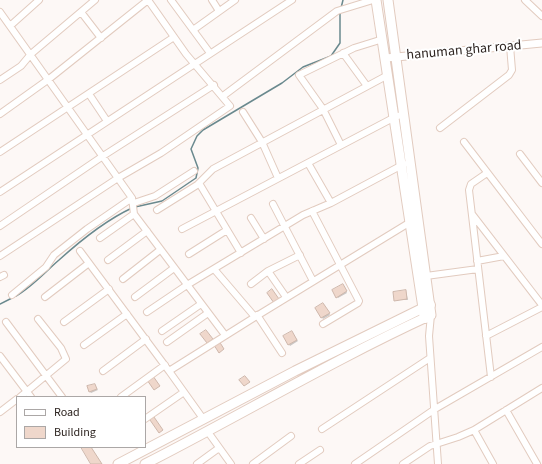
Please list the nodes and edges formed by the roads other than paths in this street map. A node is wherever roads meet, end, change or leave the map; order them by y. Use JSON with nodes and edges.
{"nodes":[{"id":1,"x":95,"y":0,"type":"edge"},
{"id":2,"x":148,"y":0,"type":"edge"},
{"id":3,"x":171,"y":0,"type":"edge"},
{"id":4,"x":212,"y":0,"type":"edge"},
{"id":5,"x":235,"y":0,"type":"edge"},
{"id":6,"x":292,"y":0,"type":"edge"},
{"id":7,"x":373,"y":0,"type":"edge"},
{"id":8,"x":376,"y":0,"type":"edge"},
{"id":9,"x":388,"y":0,"type":"edge"},
{"id":10,"x":525,"y":0,"type":"edge"},
{"id":11,"x":37,"y":1,"type":"edge"},
{"id":12,"x":219,"y":11,"type":"junction"},
{"id":13,"x":0,"y":12,"type":"edge"},
{"id":14,"x":81,"y":12,"type":"junction"},
{"id":15,"x":542,"y":16,"type":"edge"},
{"id":16,"x":10,"y":26,"type":"junction"},
{"id":17,"x":193,"y":30,"type":"junction"},
{"id":18,"x":174,"y":37,"type":"junction"},
{"id":19,"x":101,"y":38,"type":"junction"},
{"id":20,"x":383,"y":40,"type":"junction"},
{"id":21,"x":542,"y":43,"type":"edge"},
{"id":22,"x":510,"y":46,"type":"junction"},
{"id":23,"x":210,"y":53,"type":"junction"},
{"id":24,"x":343,"y":53,"type":"junction"},
{"id":25,"x":31,"y":54,"type":"junction"},
{"id":26,"x":396,"y":57,"type":"junction"},
{"id":27,"x":386,"y":58,"type":"junction"},
{"id":28,"x":195,"y":64,"type":"junction"},
{"id":29,"x":388,"y":75,"type":"junction"},
{"id":30,"x":0,"y":80,"type":"edge"},
{"id":31,"x":49,"y":80,"type":"junction"},
{"id":32,"x":214,"y":85,"type":"junction"},
{"id":33,"x":367,"y":86,"type":"junction"},
{"id":34,"x":89,"y":94,"type":"junction"},
{"id":35,"x":223,"y":96,"type":"junction"},
{"id":36,"x":69,"y":107,"type":"junction"},
{"id":37,"x":323,"y":109,"type":"junction"},
{"id":38,"x":243,"y":112,"type":"dead end"},
{"id":39,"x":0,"y":114,"type":"edge"},
{"id":40,"x":404,"y":114,"type":"junction"},
{"id":41,"x":395,"y":117,"type":"junction"},
{"id":42,"x":107,"y":121,"type":"junction"},
{"id":43,"x":440,"y":128,"type":"dead end"},
{"id":44,"x":88,"y":134,"type":"junction"},
{"id":45,"x":262,"y":142,"type":"junction"},
{"id":46,"x":464,"y":142,"type":"dead end"},
{"id":47,"x":341,"y":145,"type":"junction"},
{"id":48,"x":0,"y":152,"type":"edge"},
{"id":49,"x":520,"y":154,"type":"dead end"},
{"id":50,"x":103,"y":156,"type":"junction"},
{"id":51,"x":308,"y":163,"type":"junction"},
{"id":52,"x":406,"y":163,"type":"junction"},
{"id":53,"x":194,"y":171,"type":"dead end"},
{"id":54,"x":487,"y":172,"type":"junction"},
{"id":55,"x":118,"y":178,"type":"junction"},
{"id":56,"x":278,"y":178,"type":"junction"},
{"id":57,"x":199,"y":183,"type":"junction"},
{"id":58,"x":542,"y":183,"type":"edge"},
{"id":59,"x":0,"y":192,"type":"edge"},
{"id":60,"x":331,"y":203,"type":"junction"},
{"id":61,"x":273,"y":204,"type":"dead end"},
{"id":62,"x":134,"y":206,"type":"junction"},
{"id":63,"x":157,"y":210,"type":"dead end"},
{"id":64,"x":216,"y":211,"type":"junction"},
{"id":65,"x":312,"y":211,"type":"junction"},
{"id":66,"x":472,"y":214,"type":"junction"},
{"id":67,"x":251,"y":218,"type":"dead end"},
{"id":68,"x":414,"y":220,"type":"junction"},
{"id":69,"x":0,"y":226,"type":"edge"},
{"id":70,"x":285,"y":227,"type":"junction"},
{"id":71,"x":182,"y":229,"type":"dead end"},
{"id":72,"x":227,"y":230,"type":"junction"},
{"id":73,"x":147,"y":232,"type":"junction"},
{"id":74,"x":100,"y":238,"type":"dead end"},
{"id":75,"x":264,"y":239,"type":"junction"},
{"id":76,"x":542,"y":244,"type":"edge"},
{"id":77,"x":160,"y":250,"type":"junction"},
{"id":78,"x":80,"y":251,"type":"dead end"},
{"id":79,"x":241,"y":253,"type":"junction"},
{"id":80,"x":188,"y":254,"type":"dead end"},
{"id":81,"x":300,"y":255,"type":"junction"},
{"id":82,"x":0,"y":256,"type":"edge"},
{"id":83,"x":504,"y":256,"type":"junction"},
{"id":84,"x":108,"y":260,"type":"dead end"},
{"id":85,"x":477,"y":261,"type":"junction"},
{"id":86,"x":89,"y":263,"type":"junction"},
{"id":87,"x":341,"y":264,"type":"junction"},
{"id":88,"x":174,"y":268,"type":"junction"},
{"id":89,"x":214,"y":269,"type":"junction"},
{"id":90,"x":478,"y":269,"type":"junction"},
{"id":91,"x":268,"y":271,"type":"junction"},
{"id":92,"x":426,"y":276,"type":"junction"},
{"id":93,"x":123,"y":278,"type":"dead end"},
{"id":94,"x":313,"y":281,"type":"junction"},
{"id":95,"x":251,"y":284,"type":"dead end"},
{"id":96,"x":187,"y":285,"type":"junction"},
{"id":97,"x":109,"y":289,"type":"junction"},
{"id":98,"x":12,"y":295,"type":"dead end"},
{"id":99,"x":45,"y":297,"type":"dead end"},
{"id":100,"x":135,"y":297,"type":"dead end"},
{"id":101,"x":286,"y":298,"type":"junction"},
{"id":102,"x":201,"y":304,"type":"junction"},
{"id":103,"x":542,"y":306,"type":"edge"},
{"id":104,"x":147,"y":312,"type":"dead end"},
{"id":105,"x":427,"y":312,"type":"junction"},
{"id":106,"x":208,"y":313,"type":"junction"},
{"id":107,"x":127,"y":314,"type":"junction"},
{"id":108,"x":256,"y":316,"type":"junction"},
{"id":109,"x":38,"y":319,"type":"dead end"},
{"id":110,"x":6,"y":322,"type":"dead end"},
{"id":111,"x":64,"y":322,"type":"dead end"},
{"id":112,"x":323,"y":324,"type":"dead end"},
{"id":113,"x":162,"y":332,"type":"dead end"},
{"id":114,"x":225,"y":335,"type":"junction"},
{"id":115,"x":486,"y":336,"type":"junction"},
{"id":116,"x":146,"y":339,"type":"junction"},
{"id":117,"x":167,"y":342,"type":"dead end"},
{"id":118,"x":84,"y":345,"type":"dead end"},
{"id":119,"x":542,"y":348,"type":"edge"},
{"id":120,"x":282,"y":353,"type":"dead end"},
{"id":121,"x":0,"y":356,"type":"edge"},
{"id":122,"x":430,"y":358,"type":"junction"},
{"id":123,"x":165,"y":365,"type":"junction"},
{"id":124,"x":103,"y":371,"type":"dead end"},
{"id":125,"x":170,"y":371,"type":"junction"},
{"id":126,"x":47,"y":376,"type":"junction"},
{"id":127,"x":491,"y":376,"type":"junction"},
{"id":128,"x":542,"y":388,"type":"edge"},
{"id":129,"x":184,"y":392,"type":"junction"},
{"id":130,"x":28,"y":394,"type":"edge"},
{"id":131,"x":61,"y":396,"type":"edge"},
{"id":132,"x":122,"y":396,"type":"edge"},
{"id":133,"x":16,"y":400,"type":"edge"},
{"id":134,"x":435,"y":409,"type":"junction"},
{"id":135,"x":506,"y":410,"type":"junction"},
{"id":136,"x":0,"y":412,"type":"edge"},
{"id":137,"x":146,"y":418,"type":"edge"},
{"id":138,"x":204,"y":420,"type":"junction"},
{"id":139,"x":322,"y":429,"type":"dead end"},
{"id":140,"x":474,"y":430,"type":"junction"},
{"id":141,"x":208,"y":432,"type":"junction"},
{"id":142,"x":291,"y":436,"type":"dead end"},
{"id":143,"x":438,"y":442,"type":"junction"},
{"id":144,"x":219,"y":448,"type":"junction"},
{"id":145,"x":320,"y":450,"type":"dead end"},
{"id":146,"x":118,"y":464,"type":"edge"},
{"id":147,"x":145,"y":464,"type":"edge"},
{"id":148,"x":196,"y":464,"type":"edge"},
{"id":149,"x":231,"y":464,"type":"edge"},
{"id":150,"x":253,"y":464,"type":"edge"},
{"id":151,"x":300,"y":464,"type":"edge"},
{"id":152,"x":355,"y":464,"type":"edge"},
{"id":153,"x":403,"y":464,"type":"edge"},
{"id":154,"x":438,"y":464,"type":"edge"},
{"id":155,"x":493,"y":464,"type":"edge"},
{"id":156,"x":537,"y":464,"type":"edge"}],
"edges":[{"from":1,"to":14,"type":"street"},
{"from":2,"to":18,"type":"street"},
{"from":2,"to":19,"type":"street"},
{"from":3,"to":17,"type":"street"},
{"from":4,"to":12,"type":"street"},
{"from":5,"to":12,"type":"street"},
{"from":6,"to":23,"type":"street"},
{"from":7,"to":35,"type":"street"},
{"from":8,"to":20,"type":"main road"},
{"from":9,"to":26,"type":"main road"},
{"from":10,"to":15,"type":"street"},
{"from":11,"to":16,"type":"street"},
{"from":12,"to":17,"type":"street"},
{"from":13,"to":16,"type":"street"},
{"from":14,"to":19,"type":"street"},
{"from":14,"to":25,"type":"street"},
{"from":16,"to":25,"type":"street"},
{"from":17,"to":23,"type":"street"},
{"from":18,"to":28,"type":"street"},
{"from":18,"to":34,"type":"street"},
{"from":19,"to":31,"type":"street"},
{"from":20,"to":24,"type":"street"},
{"from":20,"to":27,"type":"main road"},
{"from":21,"to":22,"type":"street","name":"hanuman ghar road"},
{"from":22,"to":26,"type":"street","name":"hanuman ghar road"},
{"from":22,"to":43,"type":"street"},
{"from":23,"to":28,"type":"street"},
{"from":24,"to":33,"type":"street"},
{"from":24,"to":37,"type":"street"},
{"from":25,"to":30,"type":"street"},
{"from":25,"to":31,"type":"street"},
{"from":26,"to":27,"type":"street","name":"hanuman ghar road"},
{"from":26,"to":40,"type":"main road"},
{"from":27,"to":29,"type":"main road"},
{"from":28,"to":32,"type":"street"},
{"from":28,"to":42,"type":"street"},
{"from":29,"to":33,"type":"street"},
{"from":29,"to":41,"type":"main road"},
{"from":31,"to":36,"type":"street"},
{"from":31,"to":39,"type":"street"},
{"from":32,"to":35,"type":"street"},
{"from":32,"to":50,"type":"street"},
{"from":33,"to":37,"type":"street"},
{"from":34,"to":36,"type":"street"},
{"from":34,"to":42,"type":"street"},
{"from":35,"to":55,"type":"street"},
{"from":36,"to":44,"type":"street"},
{"from":36,"to":48,"type":"street"},
{"from":37,"to":45,"type":"street"},
{"from":37,"to":47,"type":"street"},
{"from":38,"to":45,"type":"street"},
{"from":40,"to":41,"type":"street"},
{"from":40,"to":52,"type":"main road"},
{"from":41,"to":47,"type":"street"},
{"from":41,"to":52,"type":"main road"},
{"from":42,"to":44,"type":"street"},
{"from":44,"to":50,"type":"street"},
{"from":44,"to":59,"type":"street"},
{"from":45,"to":56,"type":"street"},
{"from":45,"to":57,"type":"street"},
{"from":46,"to":54,"type":"street"},
{"from":47,"to":51,"type":"street"},
{"from":49,"to":58,"type":"street"},
{"from":50,"to":55,"type":"street"},
{"from":50,"to":69,"type":"street"},
{"from":51,"to":56,"type":"street"},
{"from":51,"to":60,"type":"street"},
{"from":52,"to":60,"type":"street"},
{"from":52,"to":68,"type":"main road"},
{"from":53,"to":62,"type":"street"},
{"from":54,"to":66,"type":"street"},
{"from":54,"to":76,"type":"street"},
{"from":55,"to":62,"type":"street"},
{"from":55,"to":82,"type":"street"},
{"from":56,"to":64,"type":"street"},
{"from":57,"to":63,"type":"street"},
{"from":57,"to":64,"type":"street"},
{"from":60,"to":65,"type":"street"},
{"from":61,"to":70,"type":"street"},
{"from":62,"to":73,"type":"street"},
{"from":62,"to":74,"type":"street"},
{"from":62,"to":98,"type":"street"},
{"from":64,"to":71,"type":"street"},
{"from":64,"to":72,"type":"street"},
{"from":65,"to":70,"type":"street"},
{"from":65,"to":87,"type":"street"},
{"from":66,"to":83,"type":"street"},
{"from":66,"to":85,"type":"street"},
{"from":67,"to":75,"type":"street"},
{"from":68,"to":87,"type":"street"},
{"from":68,"to":92,"type":"main road"},
{"from":68,"to":105,"type":"main road"},
{"from":70,"to":75,"type":"street"},
{"from":70,"to":81,"type":"street"},
{"from":72,"to":79,"type":"street"},
{"from":72,"to":80,"type":"street"},
{"from":73,"to":77,"type":"street"},
{"from":73,"to":84,"type":"street"},
{"from":75,"to":79,"type":"street"},
{"from":77,"to":88,"type":"street"},
{"from":77,"to":93,"type":"street"},
{"from":78,"to":86,"type":"street"},
{"from":79,"to":89,"type":"street"},
{"from":81,"to":91,"type":"street"},
{"from":81,"to":94,"type":"street"},
{"from":83,"to":85,"type":"street"},
{"from":83,"to":103,"type":"street"},
{"from":85,"to":90,"type":"street"},
{"from":86,"to":97,"type":"street"},
{"from":86,"to":99,"type":"street"},
{"from":87,"to":94,"type":"street"},
{"from":87,"to":112,"type":"street"},
{"from":88,"to":96,"type":"street"},
{"from":88,"to":100,"type":"street"},
{"from":89,"to":96,"type":"street"},
{"from":89,"to":108,"type":"street"},
{"from":90,"to":92,"type":"street"},
{"from":90,"to":115,"type":"street"},
{"from":91,"to":95,"type":"street"},
{"from":91,"to":101,"type":"street"},
{"from":92,"to":105,"type":"main road"},
{"from":94,"to":101,"type":"street"},
{"from":96,"to":102,"type":"street"},
{"from":96,"to":104,"type":"street"},
{"from":97,"to":107,"type":"street"},
{"from":97,"to":111,"type":"street"},
{"from":101,"to":108,"type":"street"},
{"from":102,"to":106,"type":"street"},
{"from":102,"to":113,"type":"street"},
{"from":103,"to":115,"type":"street"},
{"from":105,"to":122,"type":"street"},
{"from":105,"to":138,"type":"main road"},
{"from":105,"to":141,"type":"main road"},
{"from":106,"to":114,"type":"street"},
{"from":106,"to":117,"type":"street"},
{"from":107,"to":116,"type":"street"},
{"from":107,"to":118,"type":"street"},
{"from":108,"to":114,"type":"street"},
{"from":108,"to":120,"type":"street"},
{"from":109,"to":126,"type":"street"},
{"from":110,"to":126,"type":"street"},
{"from":114,"to":125,"type":"street"},
{"from":115,"to":127,"type":"street"},
{"from":116,"to":123,"type":"street"},
{"from":116,"to":124,"type":"street"},
{"from":119,"to":127,"type":"street"},
{"from":121,"to":130,"type":"street"},
{"from":122,"to":134,"type":"street"},
{"from":122,"to":139,"type":"street"},
{"from":123,"to":125,"type":"street"},
{"from":123,"to":132,"type":"street"},
{"from":125,"to":129,"type":"street"},
{"from":126,"to":130,"type":"street"},
{"from":126,"to":131,"type":"street"},
{"from":127,"to":134,"type":"street"},
{"from":128,"to":135,"type":"street"},
{"from":129,"to":137,"type":"street"},
{"from":129,"to":138,"type":"street"},
{"from":133,"to":136,"type":"street"},
{"from":134,"to":143,"type":"street"},
{"from":134,"to":152,"type":"street"},
{"from":135,"to":140,"type":"street"},
{"from":135,"to":156,"type":"street"},
{"from":138,"to":146,"type":"main road"},
{"from":140,"to":143,"type":"street"},
{"from":140,"to":155,"type":"street"},
{"from":141,"to":144,"type":"street"},
{"from":141,"to":147,"type":"main road"},
{"from":142,"to":150,"type":"street"},
{"from":143,"to":153,"type":"street"},
{"from":143,"to":154,"type":"street"},
{"from":144,"to":148,"type":"street"},
{"from":144,"to":149,"type":"street"},
{"from":145,"to":151,"type":"street"}]}
